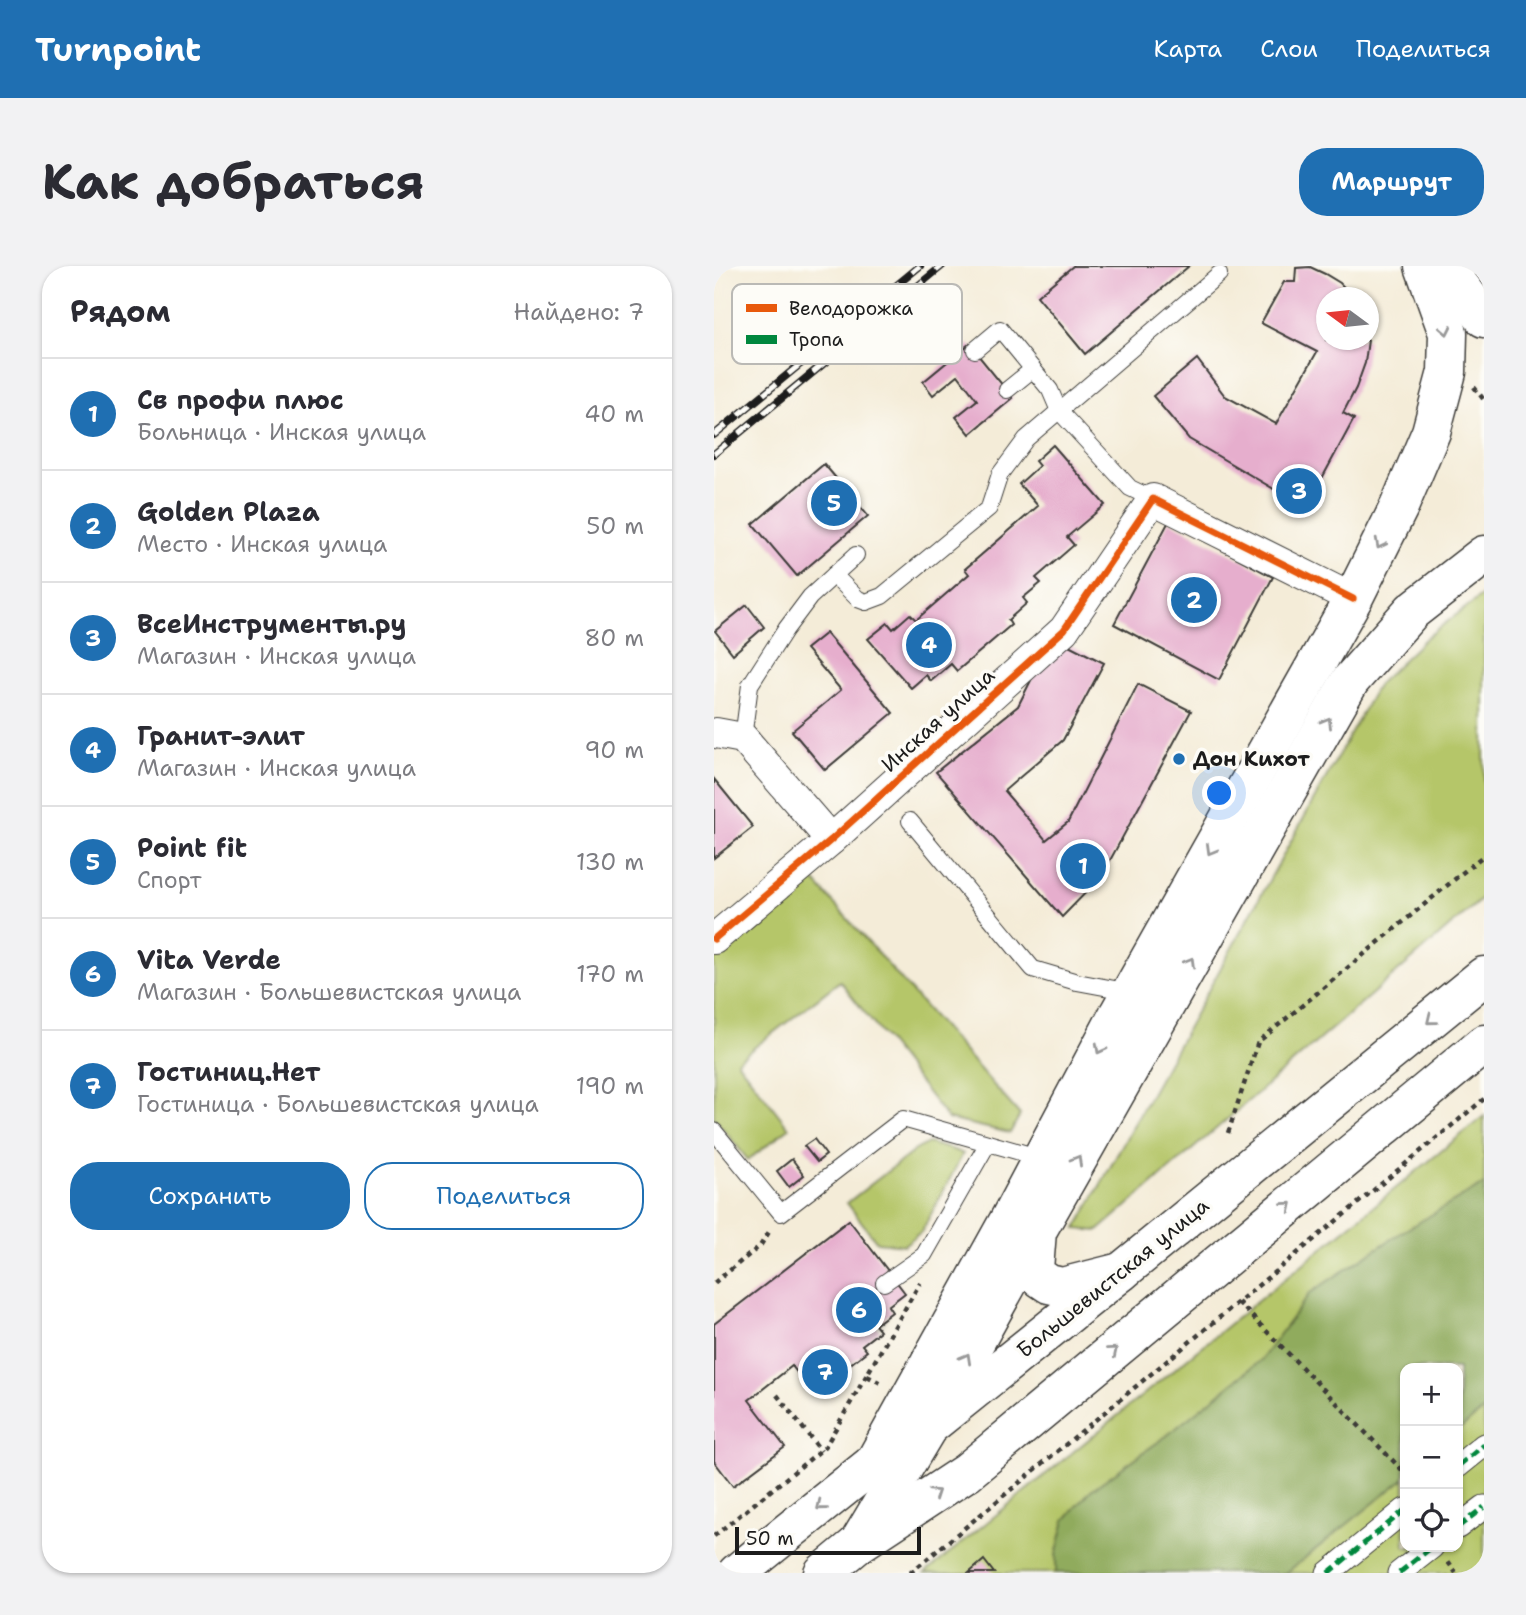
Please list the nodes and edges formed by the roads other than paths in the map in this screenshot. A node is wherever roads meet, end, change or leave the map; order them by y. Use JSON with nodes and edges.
{"nodes":[{"id":1,"x":1424,"y":266,"type":"edge"},
{"id":2,"x":1445,"y":266,"type":"edge"},
{"id":3,"x":1219,"y":274,"type":"dead end"},
{"id":4,"x":1484,"y":318,"type":"edge"},
{"id":5,"x":975,"y":350,"type":"dead end"},
{"id":6,"x":1033,"y":369,"type":"junction"},
{"id":7,"x":1007,"y":390,"type":"dead end"},
{"id":8,"x":1059,"y":411,"type":"junction"},
{"id":9,"x":1153,"y":499,"type":"junction"},
{"id":10,"x":856,"y":555,"type":"dead end"},
{"id":11,"x":1484,"y":555,"type":"edge"},
{"id":12,"x":834,"y":575,"type":"junction"},
{"id":13,"x":1353,"y":599,"type":"junction"},
{"id":14,"x":725,"y":735,"type":"edge"},
{"id":15,"x":910,"y":821,"type":"dead end"},
{"id":16,"x":831,"y":840,"type":"junction"},
{"id":17,"x":718,"y":929,"type":"edge"},
{"id":18,"x":1484,"y":976,"type":"edge"},
{"id":19,"x":1130,"y":992,"type":"junction"},
{"id":20,"x":1484,"y":1044,"type":"edge"},
{"id":21,"x":714,"y":1131,"type":"edge"},
{"id":22,"x":988,"y":1143,"type":"junction"},
{"id":23,"x":1041,"y":1158,"type":"junction"},
{"id":24,"x":1037,"y":1231,"type":"junction"},
{"id":25,"x":1121,"y":1272,"type":"junction"},
{"id":26,"x":884,"y":1283,"type":"dead end"},
{"id":27,"x":928,"y":1427,"type":"junction"},
{"id":28,"x":1484,"y":1445,"type":"edge"},
{"id":29,"x":874,"y":1462,"type":"junction"},
{"id":30,"x":1463,"y":1462,"type":"edge"},
{"id":31,"x":1484,"y":1507,"type":"edge"},
{"id":32,"x":1400,"y":1514,"type":"edge"},
{"id":33,"x":1463,"y":1523,"type":"edge"},
{"id":34,"x":858,"y":1544,"type":"junction"},
{"id":35,"x":1426,"y":1552,"type":"edge"},
{"id":36,"x":737,"y":1573,"type":"edge"},
{"id":37,"x":823,"y":1573,"type":"edge"},
{"id":38,"x":1328,"y":1573,"type":"edge"},
{"id":39,"x":1399,"y":1573,"type":"edge"}],
"edges":[{"from":1,"to":13,"type":"main road","one_way":true},
{"from":2,"to":4,"type":"main road"},
{"from":3,"to":8,"type":"lane"},
{"from":5,"to":6,"type":"lane"},
{"from":6,"to":7,"type":"lane"},
{"from":6,"to":8,"type":"lane"},
{"from":8,"to":9,"type":"lane"},
{"from":8,"to":12,"type":"lane"},
{"from":9,"to":13,"type":"street"},
{"from":9,"to":16,"type":"street","name":"Инская улица"},
{"from":10,"to":12,"type":"lane"},
{"from":24,"to":11,"type":"main road","one_way":true},
{"from":12,"to":14,"type":"lane"},
{"from":13,"to":19,"type":"main road","one_way":true},
{"from":14,"to":16,"type":"street"},
{"from":15,"to":19,"type":"lane"},
{"from":16,"to":17,"type":"street","name":"Инская улица"},
{"from":18,"to":25,"type":"main road","name":"Большевистская улица","one_way":true},
{"from":19,"to":23,"type":"main road","one_way":true},
{"from":34,"to":20,"type":"main road","one_way":true},
{"from":21,"to":22,"type":"lane"},
{"from":22,"to":23,"type":"lane"},
{"from":22,"to":26,"type":"lane"},
{"from":23,"to":29,"type":"main road"},
{"from":24,"to":25,"type":"main road"},
{"from":27,"to":24,"type":"main road","one_way":true},
{"from":25,"to":27,"type":"main road","name":"Большевистская улица"},
{"from":27,"to":29,"type":"main road","name":"Большевистская улица"},
{"from":27,"to":34,"type":"main road"},
{"from":28,"to":30,"type":"street"},
{"from":29,"to":36,"type":"main road","name":"Большевистская улица","one_way":true},
{"from":31,"to":33,"type":"street"},
{"from":32,"to":38,"type":"street"},
{"from":34,"to":37,"type":"main road"},
{"from":35,"to":39,"type":"street"}]}
